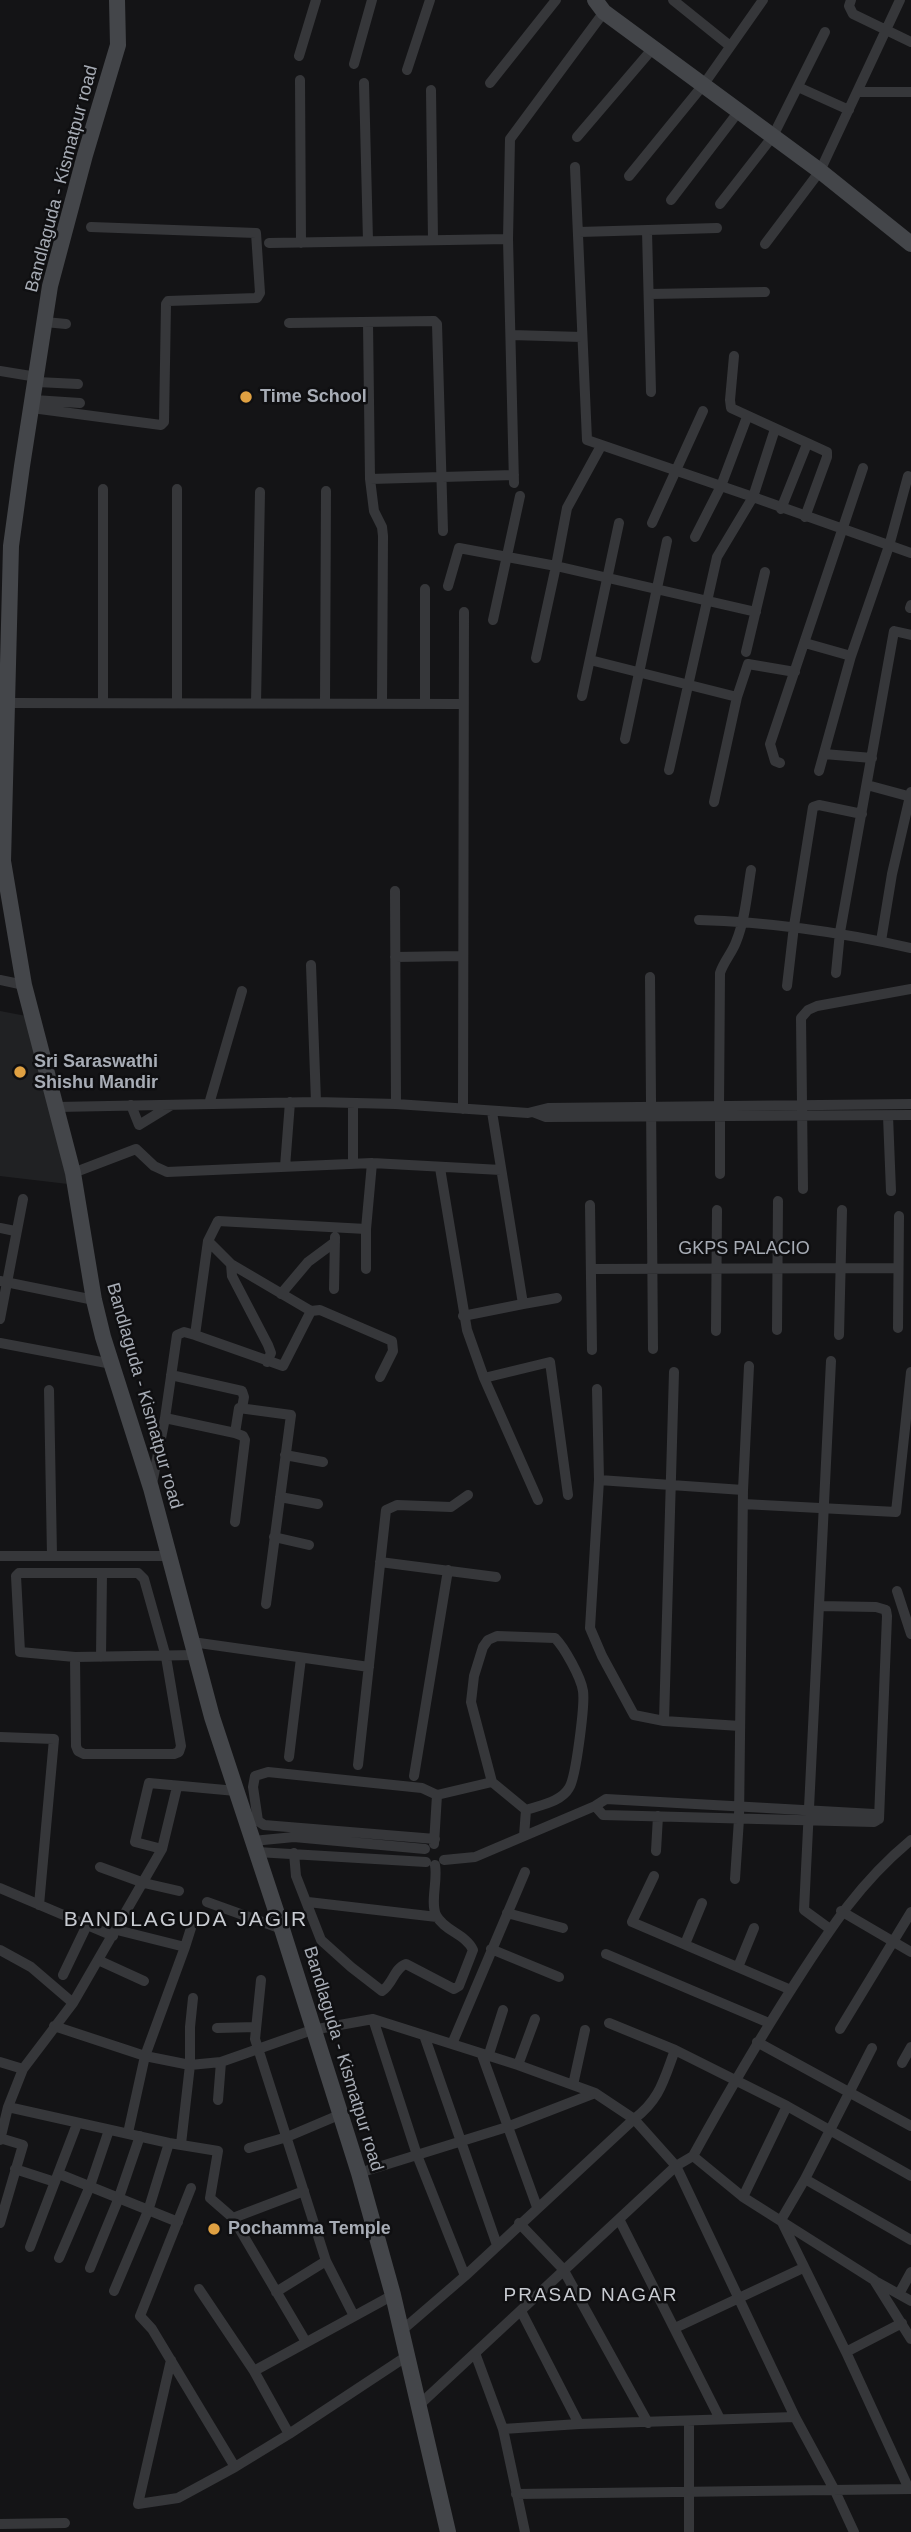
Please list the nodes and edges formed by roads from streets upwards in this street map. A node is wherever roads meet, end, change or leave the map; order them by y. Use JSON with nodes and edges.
{"nodes":[{"id":1,"x":117,"y":0,"type":"edge"},
{"id":2,"x":316,"y":0,"type":"edge"},
{"id":3,"x":372,"y":0,"type":"edge"},
{"id":4,"x":430,"y":0,"type":"edge"},
{"id":5,"x":556,"y":0,"type":"edge"},
{"id":6,"x":673,"y":0,"type":"edge"},
{"id":7,"x":762,"y":0,"type":"edge"},
{"id":8,"x":851,"y":0,"type":"edge"},
{"id":9,"x":900,"y":0,"type":"edge"},
{"id":10,"x":601,"y":4,"type":"edge"},
{"id":11,"x":886,"y":30,"type":"junction"},
{"id":12,"x":825,"y":32,"type":"dead end"},
{"id":13,"x":911,"y":42,"type":"edge"},
{"id":14,"x":730,"y":46,"type":"junction"},
{"id":15,"x":654,"y":47,"type":"junction"},
{"id":16,"x":299,"y":55,"type":"dead end"},
{"id":17,"x":354,"y":64,"type":"dead end"},
{"id":18,"x":407,"y":70,"type":"dead end"},
{"id":19,"x":300,"y":80,"type":"dead end"},
{"id":20,"x":364,"y":83,"type":"dead end"},
{"id":21,"x":490,"y":83,"type":"dead end"},
{"id":22,"x":704,"y":84,"type":"junction"},
{"id":23,"x":798,"y":87,"type":"junction"},
{"id":24,"x":431,"y":90,"type":"dead end"},
{"id":25,"x":858,"y":92,"type":"junction"},
{"id":26,"x":911,"y":92,"type":"edge"},
{"id":27,"x":849,"y":110,"type":"junction"},
{"id":28,"x":739,"y":111,"type":"junction"},
{"id":29,"x":773,"y":136,"type":"junction"},
{"id":30,"x":577,"y":137,"type":"dead end"},
{"id":31,"x":575,"y":167,"type":"dead end"},
{"id":32,"x":820,"y":171,"type":"junction"},
{"id":33,"x":629,"y":176,"type":"dead end"},
{"id":34,"x":671,"y":200,"type":"dead end"},
{"id":35,"x":720,"y":204,"type":"dead end"},
{"id":36,"x":91,"y":226,"type":"dead end"},
{"id":37,"x":717,"y":228,"type":"dead end"},
{"id":38,"x":647,"y":231,"type":"junction"},
{"id":39,"x":579,"y":232,"type":"junction"},
{"id":40,"x":508,"y":239,"type":"junction"},
{"id":41,"x":433,"y":240,"type":"junction"},
{"id":42,"x":368,"y":242,"type":"junction"},
{"id":43,"x":269,"y":243,"type":"dead end"},
{"id":44,"x":301,"y":243,"type":"junction"},
{"id":45,"x":765,"y":244,"type":"dead end"},
{"id":46,"x":911,"y":244,"type":"edge"},
{"id":47,"x":765,"y":292,"type":"dead end"},
{"id":48,"x":649,"y":295,"type":"junction"},
{"id":49,"x":45,"y":322,"type":"junction"},
{"id":50,"x":289,"y":323,"type":"dead end"},
{"id":51,"x":368,"y":323,"type":"junction"},
{"id":52,"x":66,"y":324,"type":"dead end"},
{"id":53,"x":511,"y":335,"type":"junction"},
{"id":54,"x":582,"y":337,"type":"junction"},
{"id":55,"x":734,"y":356,"type":"dead end"},
{"id":56,"x":0,"y":371,"type":"edge"},
{"id":57,"x":37,"y":380,"type":"junction"},
{"id":58,"x":78,"y":384,"type":"dead end"},
{"id":59,"x":651,"y":392,"type":"dead end"},
{"id":60,"x":80,"y":402,"type":"dead end"},
{"id":61,"x":33,"y":404,"type":"junction"},
{"id":62,"x":703,"y":411,"type":"dead end"},
{"id":63,"x":747,"y":417,"type":"junction"},
{"id":64,"x":775,"y":429,"type":"junction"},
{"id":65,"x":807,"y":443,"type":"junction"},
{"id":66,"x":596,"y":445,"type":"junction"},
{"id":67,"x":863,"y":468,"type":"dead end"},
{"id":68,"x":677,"y":470,"type":"junction"},
{"id":69,"x":908,"y":476,"type":"dead end"},
{"id":70,"x":442,"y":478,"type":"junction"},
{"id":71,"x":370,"y":479,"type":"junction"},
{"id":72,"x":721,"y":486,"type":"junction"},
{"id":73,"x":103,"y":489,"type":"dead end"},
{"id":74,"x":177,"y":489,"type":"dead end"},
{"id":75,"x":326,"y":491,"type":"dead end"},
{"id":76,"x":260,"y":492,"type":"dead end"},
{"id":77,"x":520,"y":496,"type":"dead end"},
{"id":78,"x":753,"y":497,"type":"junction"},
{"id":79,"x":781,"y":509,"type":"junction"},
{"id":80,"x":805,"y":517,"type":"junction"},
{"id":81,"x":619,"y":523,"type":"dead end"},
{"id":82,"x":652,"y":523,"type":"dead end"},
{"id":83,"x":843,"y":530,"type":"junction"},
{"id":84,"x":443,"y":531,"type":"dead end"},
{"id":85,"x":695,"y":537,"type":"dead end"},
{"id":86,"x":667,"y":541,"type":"dead end"},
{"id":87,"x":6,"y":544,"type":"edge"},
{"id":88,"x":889,"y":546,"type":"junction"},
{"id":89,"x":911,"y":553,"type":"edge"},
{"id":90,"x":507,"y":557,"type":"junction"},
{"id":91,"x":556,"y":566,"type":"junction"},
{"id":92,"x":765,"y":572,"type":"dead end"},
{"id":93,"x":607,"y":578,"type":"junction"},
{"id":94,"x":448,"y":586,"type":"dead end"},
{"id":95,"x":425,"y":589,"type":"dead end"},
{"id":96,"x":657,"y":589,"type":"junction"},
{"id":97,"x":707,"y":601,"type":"junction"},
{"id":98,"x":464,"y":612,"type":"dead end"},
{"id":99,"x":756,"y":612,"type":"junction"},
{"id":100,"x":493,"y":620,"type":"dead end"},
{"id":101,"x":911,"y":635,"type":"edge"},
{"id":102,"x":805,"y":643,"type":"junction"},
{"id":103,"x":746,"y":652,"type":"dead end"},
{"id":104,"x":851,"y":656,"type":"junction"},
{"id":105,"x":537,"y":658,"type":"dead end"},
{"id":106,"x":590,"y":660,"type":"junction"},
{"id":107,"x":795,"y":673,"type":"junction"},
{"id":108,"x":639,"y":674,"type":"junction"},
{"id":109,"x":688,"y":686,"type":"junction"},
{"id":110,"x":582,"y":696,"type":"dead end"},
{"id":111,"x":737,"y":697,"type":"junction"},
{"id":112,"x":9,"y":703,"type":"junction"},
{"id":113,"x":103,"y":703,"type":"junction"},
{"id":114,"x":177,"y":703,"type":"junction"},
{"id":115,"x":256,"y":703,"type":"junction"},
{"id":116,"x":325,"y":703,"type":"junction"},
{"id":117,"x":382,"y":704,"type":"junction"},
{"id":118,"x":425,"y":704,"type":"junction"},
{"id":119,"x":462,"y":704,"type":"junction"},
{"id":120,"x":625,"y":739,"type":"dead end"},
{"id":121,"x":824,"y":754,"type":"junction"},
{"id":122,"x":872,"y":758,"type":"junction"},
{"id":123,"x":780,"y":764,"type":"dead end"},
{"id":124,"x":669,"y":770,"type":"dead end"},
{"id":125,"x":819,"y":771,"type":"dead end"},
{"id":126,"x":867,"y":785,"type":"junction"},
{"id":127,"x":911,"y":795,"type":"edge"},
{"id":128,"x":714,"y":802,"type":"dead end"},
{"id":129,"x":862,"y":814,"type":"junction"},
{"id":130,"x":2,"y":855,"type":"edge"},
{"id":131,"x":751,"y":870,"type":"dead end"},
{"id":132,"x":394,"y":891,"type":"dead end"},
{"id":133,"x":699,"y":920,"type":"dead end"},
{"id":134,"x":743,"y":921,"type":"junction"},
{"id":135,"x":794,"y":926,"type":"junction"},
{"id":136,"x":840,"y":932,"type":"junction"},
{"id":137,"x":881,"y":941,"type":"junction"},
{"id":138,"x":911,"y":948,"type":"edge"},
{"id":139,"x":462,"y":956,"type":"junction"},
{"id":140,"x":395,"y":957,"type":"junction"},
{"id":141,"x":311,"y":965,"type":"dead end"},
{"id":142,"x":836,"y":973,"type":"dead end"},
{"id":143,"x":650,"y":977,"type":"dead end"},
{"id":144,"x":0,"y":980,"type":"edge"},
{"id":145,"x":24,"y":985,"type":"junction"},
{"id":146,"x":787,"y":986,"type":"dead end"},
{"id":147,"x":911,"y":989,"type":"edge"},
{"id":148,"x":242,"y":990,"type":"dead end"},
{"id":149,"x":290,"y":1102,"type":"junction"},
{"id":150,"x":316,"y":1102,"type":"junction"},
{"id":151,"x":353,"y":1103,"type":"junction"},
{"id":152,"x":172,"y":1104,"type":"junction"},
{"id":153,"x":209,"y":1104,"type":"junction"},
{"id":154,"x":396,"y":1104,"type":"junction"},
{"id":155,"x":911,"y":1104,"type":"edge"},
{"id":156,"x":131,"y":1105,"type":"junction"},
{"id":157,"x":57,"y":1107,"type":"junction"},
{"id":158,"x":463,"y":1108,"type":"junction"},
{"id":159,"x":802,"y":1109,"type":"junction"},
{"id":160,"x":652,"y":1111,"type":"junction"},
{"id":161,"x":719,"y":1111,"type":"junction"},
{"id":162,"x":492,"y":1112,"type":"junction"},
{"id":163,"x":911,"y":1115,"type":"edge"},
{"id":164,"x":888,"y":1116,"type":"junction"},
{"id":165,"x":139,"y":1125,"type":"junction"},
{"id":166,"x":136,"y":1149,"type":"junction"},
{"id":167,"x":353,"y":1163,"type":"junction"},
{"id":168,"x":372,"y":1163,"type":"junction"},
{"id":169,"x":285,"y":1167,"type":"junction"},
{"id":170,"x":440,"y":1167,"type":"junction"},
{"id":171,"x":501,"y":1170,"type":"junction"},
{"id":172,"x":73,"y":1173,"type":"junction"},
{"id":173,"x":720,"y":1174,"type":"dead end"},
{"id":174,"x":803,"y":1189,"type":"dead end"},
{"id":175,"x":891,"y":1191,"type":"dead end"},
{"id":176,"x":23,"y":1199,"type":"dead end"},
{"id":177,"x":778,"y":1201,"type":"dead end"},
{"id":178,"x":590,"y":1205,"type":"dead end"},
{"id":179,"x":717,"y":1210,"type":"dead end"},
{"id":180,"x":842,"y":1210,"type":"dead end"},
{"id":181,"x":899,"y":1216,"type":"dead end"},
{"id":182,"x":335,"y":1227,"type":"junction"},
{"id":183,"x":0,"y":1228,"type":"edge"},
{"id":184,"x":366,"y":1229,"type":"junction"},
{"id":185,"x":15,"y":1231,"type":"junction"},
{"id":186,"x":208,"y":1241,"type":"junction"},
{"id":187,"x":335,"y":1242,"type":"junction"},
{"id":188,"x":231,"y":1264,"type":"junction"},
{"id":189,"x":652,"y":1267,"type":"junction"},
{"id":190,"x":716,"y":1267,"type":"junction"},
{"id":191,"x":777,"y":1267,"type":"junction"},
{"id":192,"x":841,"y":1267,"type":"junction"},
{"id":193,"x":897,"y":1268,"type":"junction"},
{"id":194,"x":366,"y":1269,"type":"dead end"},
{"id":195,"x":592,"y":1269,"type":"junction"},
{"id":196,"x":4,"y":1281,"type":"edge"},
{"id":197,"x":334,"y":1289,"type":"dead end"},
{"id":198,"x":281,"y":1294,"type":"junction"},
{"id":199,"x":557,"y":1298,"type":"dead end"},
{"id":200,"x":94,"y":1300,"type":"junction"},
{"id":201,"x":523,"y":1304,"type":"junction"},
{"id":202,"x":311,"y":1311,"type":"junction"},
{"id":203,"x":463,"y":1316,"type":"junction"},
{"id":204,"x":0,"y":1319,"type":"edge"},
{"id":205,"x":898,"y":1328,"type":"dead end"},
{"id":206,"x":777,"y":1330,"type":"dead end"},
{"id":207,"x":716,"y":1331,"type":"dead end"},
{"id":208,"x":195,"y":1335,"type":"junction"},
{"id":209,"x":839,"y":1335,"type":"dead end"},
{"id":210,"x":0,"y":1343,"type":"edge"},
{"id":211,"x":653,"y":1349,"type":"dead end"},
{"id":212,"x":592,"y":1350,"type":"dead end"},
{"id":213,"x":831,"y":1361,"type":"dead end"},
{"id":214,"x":267,"y":1362,"type":"junction"},
{"id":215,"x":112,"y":1364,"type":"junction"},
{"id":216,"x":748,"y":1366,"type":"dead end"},
{"id":217,"x":674,"y":1372,"type":"dead end"},
{"id":218,"x":911,"y":1372,"type":"edge"},
{"id":219,"x":171,"y":1376,"type":"junction"},
{"id":220,"x":380,"y":1377,"type":"dead end"},
{"id":221,"x":484,"y":1378,"type":"junction"},
{"id":222,"x":597,"y":1388,"type":"dead end"},
{"id":223,"x":49,"y":1390,"type":"dead end"},
{"id":224,"x":242,"y":1408,"type":"junction"},
{"id":225,"x":165,"y":1418,"type":"junction"},
{"id":226,"x":235,"y":1433,"type":"junction"},
{"id":227,"x":285,"y":1455,"type":"junction"},
{"id":228,"x":323,"y":1462,"type":"dead end"},
{"id":229,"x":599,"y":1480,"type":"junction"},
{"id":230,"x":672,"y":1486,"type":"junction"},
{"id":231,"x":151,"y":1488,"type":"junction"},
{"id":232,"x":743,"y":1490,"type":"junction"},
{"id":233,"x":468,"y":1495,"type":"dead end"},
{"id":234,"x":568,"y":1495,"type":"dead end"},
{"id":235,"x":280,"y":1497,"type":"junction"},
{"id":236,"x":538,"y":1500,"type":"dead end"},
{"id":237,"x":318,"y":1504,"type":"dead end"},
{"id":238,"x":743,"y":1504,"type":"junction"},
{"id":239,"x":824,"y":1510,"type":"junction"},
{"id":240,"x":235,"y":1522,"type":"dead end"},
{"id":241,"x":274,"y":1537,"type":"junction"},
{"id":242,"x":309,"y":1545,"type":"dead end"},
{"id":243,"x":0,"y":1556,"type":"edge"},
{"id":244,"x":52,"y":1556,"type":"junction"},
{"id":245,"x":169,"y":1556,"type":"junction"},
{"id":246,"x":380,"y":1562,"type":"junction"},
{"id":247,"x":448,"y":1570,"type":"junction"},
{"id":248,"x":102,"y":1573,"type":"junction"},
{"id":249,"x":496,"y":1577,"type":"dead end"},
{"id":250,"x":897,"y":1591,"type":"dead end"},
{"id":251,"x":266,"y":1604,"type":"dead end"},
{"id":252,"x":818,"y":1606,"type":"junction"},
{"id":253,"x":911,"y":1634,"type":"edge"},
{"id":254,"x":194,"y":1649,"type":"junction"},
{"id":255,"x":75,"y":1657,"type":"junction"},
{"id":256,"x":101,"y":1657,"type":"junction"},
{"id":257,"x":166,"y":1657,"type":"junction"},
{"id":258,"x":301,"y":1658,"type":"junction"},
{"id":259,"x":369,"y":1667,"type":"junction"},
{"id":260,"x":664,"y":1721,"type":"junction"},
{"id":261,"x":740,"y":1726,"type":"junction"},
{"id":262,"x":0,"y":1737,"type":"edge"},
{"id":263,"x":289,"y":1758,"type":"dead end"},
{"id":264,"x":358,"y":1765,"type":"dead end"},
{"id":265,"x":414,"y":1776,"type":"dead end"},
{"id":266,"x":492,"y":1782,"type":"junction"},
{"id":267,"x":177,"y":1787,"type":"junction"},
{"id":268,"x":236,"y":1791,"type":"junction"},
{"id":269,"x":437,"y":1796,"type":"junction"},
{"id":270,"x":596,"y":1806,"type":"junction"},
{"id":271,"x":739,"y":1806,"type":"junction"},
{"id":272,"x":526,"y":1810,"type":"junction"},
{"id":273,"x":810,"y":1815,"type":"junction"},
{"id":274,"x":658,"y":1816,"type":"junction"},
{"id":275,"x":739,"y":1819,"type":"junction"},
{"id":276,"x":524,"y":1836,"type":"junction"},
{"id":277,"x":911,"y":1840,"type":"edge"},
{"id":278,"x":431,"y":1844,"type":"junction"},
{"id":279,"x":255,"y":1847,"type":"junction"},
{"id":280,"x":162,"y":1849,"type":"junction"},
{"id":281,"x":656,"y":1851,"type":"dead end"},
{"id":282,"x":294,"y":1853,"type":"junction"},
{"id":283,"x":435,"y":1862,"type":"junction"},
{"id":284,"x":100,"y":1867,"type":"dead end"},
{"id":285,"x":525,"y":1872,"type":"dead end"},
{"id":286,"x":654,"y":1876,"type":"dead end"},
{"id":287,"x":735,"y":1879,"type":"dead end"},
{"id":288,"x":144,"y":1883,"type":"junction"},
{"id":289,"x":0,"y":1888,"type":"edge"},
{"id":290,"x":179,"y":1891,"type":"dead end"},
{"id":291,"x":207,"y":1902,"type":"dead end"},
{"id":292,"x":308,"y":1902,"type":"junction"},
{"id":293,"x":702,"y":1903,"type":"dead end"},
{"id":294,"x":39,"y":1905,"type":"junction"},
{"id":295,"x":841,"y":1911,"type":"junction"},
{"id":296,"x":911,"y":1912,"type":"edge"},
{"id":297,"x":507,"y":1913,"type":"junction"},
{"id":298,"x":437,"y":1917,"type":"junction"},
{"id":299,"x":87,"y":1925,"type":"junction"},
{"id":300,"x":191,"y":1928,"type":"dead end"},
{"id":301,"x":563,"y":1928,"type":"dead end"},
{"id":302,"x":754,"y":1928,"type":"dead end"},
{"id":303,"x":282,"y":1929,"type":"junction"},
{"id":304,"x":830,"y":1929,"type":"junction"},
{"id":305,"x":115,"y":1933,"type":"junction"},
{"id":306,"x":893,"y":1941,"type":"junction"},
{"id":307,"x":685,"y":1944,"type":"junction"},
{"id":308,"x":185,"y":1947,"type":"junction"},
{"id":309,"x":491,"y":1949,"type":"junction"},
{"id":310,"x":0,"y":1950,"type":"edge"},
{"id":311,"x":911,"y":1952,"type":"edge"},
{"id":312,"x":606,"y":1954,"type":"dead end"},
{"id":313,"x":98,"y":1960,"type":"junction"},
{"id":314,"x":738,"y":1967,"type":"junction"},
{"id":315,"x":63,"y":1975,"type":"dead end"},
{"id":316,"x":559,"y":1977,"type":"dead end"},
{"id":317,"x":261,"y":1980,"type":"dead end"},
{"id":318,"x":144,"y":1981,"type":"dead end"},
{"id":319,"x":791,"y":1990,"type":"junction"},
{"id":320,"x":193,"y":1998,"type":"dead end"},
{"id":321,"x":73,"y":2003,"type":"junction"},
{"id":322,"x":503,"y":2010,"type":"dead end"},
{"id":323,"x":535,"y":2019,"type":"dead end"},
{"id":324,"x":373,"y":2020,"type":"junction"},
{"id":325,"x":609,"y":2023,"type":"dead end"},
{"id":326,"x":769,"y":2023,"type":"junction"},
{"id":327,"x":54,"y":2026,"type":"junction"},
{"id":328,"x":256,"y":2027,"type":"junction"},
{"id":329,"x":217,"y":2028,"type":"dead end"},
{"id":330,"x":840,"y":2029,"type":"dead end"},
{"id":331,"x":312,"y":2030,"type":"junction"},
{"id":332,"x":585,"y":2030,"type":"dead end"},
{"id":333,"x":424,"y":2035,"type":"junction"},
{"id":334,"x":758,"y":2042,"type":"junction"},
{"id":335,"x":452,"y":2044,"type":"junction"},
{"id":336,"x":911,"y":2047,"type":"edge"},
{"id":337,"x":872,"y":2048,"type":"dead end"},
{"id":338,"x":259,"y":2050,"type":"junction"},
{"id":339,"x":675,"y":2050,"type":"junction"},
{"id":340,"x":145,"y":2056,"type":"junction"},
{"id":341,"x":485,"y":2056,"type":"junction"},
{"id":342,"x":0,"y":2062,"type":"edge"},
{"id":343,"x":221,"y":2062,"type":"junction"},
{"id":344,"x":902,"y":2063,"type":"dead end"},
{"id":345,"x":190,"y":2065,"type":"junction"},
{"id":346,"x":518,"y":2065,"type":"junction"},
{"id":347,"x":23,"y":2068,"type":"junction"},
{"id":348,"x":735,"y":2079,"type":"junction"},
{"id":349,"x":573,"y":2085,"type":"junction"},
{"id":350,"x":849,"y":2092,"type":"junction"},
{"id":351,"x":595,"y":2094,"type":"junction"},
{"id":352,"x":218,"y":2099,"type":"dead end"},
{"id":353,"x":787,"y":2106,"type":"junction"},
{"id":354,"x":8,"y":2107,"type":"junction"},
{"id":355,"x":339,"y":2115,"type":"junction"},
{"id":356,"x":634,"y":2119,"type":"junction"},
{"id":357,"x":77,"y":2124,"type":"junction"},
{"id":358,"x":911,"y":2126,"type":"edge"},
{"id":359,"x":507,"y":2127,"type":"junction"},
{"id":360,"x":830,"y":2129,"type":"junction"},
{"id":361,"x":109,"y":2130,"type":"junction"},
{"id":362,"x":128,"y":2133,"type":"junction"},
{"id":363,"x":141,"y":2136,"type":"junction"},
{"id":364,"x":287,"y":2137,"type":"junction"},
{"id":365,"x":0,"y":2139,"type":"edge"},
{"id":366,"x":460,"y":2142,"type":"junction"},
{"id":367,"x":169,"y":2143,"type":"junction"},
{"id":368,"x":181,"y":2144,"type":"junction"},
{"id":369,"x":249,"y":2148,"type":"dead end"},
{"id":370,"x":417,"y":2155,"type":"junction"},
{"id":371,"x":693,"y":2156,"type":"junction"},
{"id":372,"x":676,"y":2166,"type":"junction"},
{"id":373,"x":15,"y":2169,"type":"junction"},
{"id":374,"x":359,"y":2173,"type":"junction"},
{"id":375,"x":911,"y":2176,"type":"edge"},
{"id":376,"x":57,"y":2178,"type":"junction"},
{"id":377,"x":805,"y":2179,"type":"junction"},
{"id":378,"x":90,"y":2186,"type":"junction"},
{"id":379,"x":191,"y":2188,"type":"dead end"},
{"id":380,"x":304,"y":2191,"type":"junction"},
{"id":381,"x":743,"y":2197,"type":"junction"},
{"id":382,"x":118,"y":2200,"type":"junction"},
{"id":383,"x":537,"y":2207,"type":"junction"},
{"id":384,"x":148,"y":2211,"type":"junction"},
{"id":385,"x":233,"y":2218,"type":"junction"},
{"id":386,"x":620,"y":2219,"type":"junction"},
{"id":387,"x":781,"y":2220,"type":"junction"},
{"id":388,"x":178,"y":2222,"type":"junction"},
{"id":389,"x":0,"y":2223,"type":"edge"},
{"id":390,"x":519,"y":2223,"type":"junction"},
{"id":391,"x":911,"y":2240,"type":"edge"},
{"id":392,"x":497,"y":2245,"type":"junction"},
{"id":393,"x":30,"y":2247,"type":"dead end"},
{"id":394,"x":59,"y":2258,"type":"dead end"},
{"id":395,"x":326,"y":2261,"type":"junction"},
{"id":396,"x":803,"y":2268,"type":"junction"},
{"id":397,"x":90,"y":2269,"type":"dead end"},
{"id":398,"x":563,"y":2269,"type":"junction"},
{"id":399,"x":911,"y":2272,"type":"edge"},
{"id":400,"x":465,"y":2276,"type":"junction"},
{"id":401,"x":873,"y":2280,"type":"junction"},
{"id":402,"x":199,"y":2289,"type":"dead end"},
{"id":403,"x":114,"y":2291,"type":"dead end"},
{"id":404,"x":276,"y":2292,"type":"junction"},
{"id":405,"x":899,"y":2294,"type":"junction"},
{"id":406,"x":393,"y":2295,"type":"junction"},
{"id":407,"x":738,"y":2297,"type":"junction"},
{"id":408,"x":911,"y":2301,"type":"edge"},
{"id":409,"x":521,"y":2311,"type":"junction"},
{"id":410,"x":354,"y":2316,"type":"junction"},
{"id":411,"x":902,"y":2323,"type":"junction"},
{"id":412,"x":675,"y":2328,"type":"junction"},
{"id":413,"x":400,"y":2332,"type":"junction"},
{"id":414,"x":911,"y":2339,"type":"edge"},
{"id":415,"x":306,"y":2342,"type":"junction"},
{"id":416,"x":846,"y":2352,"type":"junction"},
{"id":417,"x":475,"y":2353,"type":"junction"},
{"id":418,"x":407,"y":2356,"type":"junction"},
{"id":419,"x":171,"y":2360,"type":"junction"},
{"id":420,"x":254,"y":2371,"type":"junction"},
{"id":421,"x":417,"y":2407,"type":"junction"},
{"id":422,"x":795,"y":2417,"type":"junction"},
{"id":423,"x":720,"y":2418,"type":"junction"},
{"id":424,"x":689,"y":2422,"type":"junction"},
{"id":425,"x":648,"y":2423,"type":"junction"},
{"id":426,"x":579,"y":2424,"type":"junction"},
{"id":427,"x":503,"y":2429,"type":"junction"},
{"id":428,"x":289,"y":2434,"type":"junction"},
{"id":429,"x":235,"y":2467,"type":"junction"},
{"id":430,"x":910,"y":2489,"type":"edge"},
{"id":431,"x":688,"y":2490,"type":"junction"},
{"id":432,"x":835,"y":2491,"type":"junction"},
{"id":433,"x":516,"y":2494,"type":"junction"},
{"id":434,"x":65,"y":2523,"type":"dead end"},
{"id":435,"x":0,"y":2524,"type":"edge"},
{"id":436,"x":448,"y":2532,"type":"edge"},
{"id":437,"x":525,"y":2532,"type":"edge"},
{"id":438,"x":689,"y":2532,"type":"edge"},
{"id":439,"x":854,"y":2532,"type":"edge"}],
"edges":[{"from":1,"to":49,"type":"street","name":"Bandlaguda - Kismatpur road"},
{"from":2,"to":16,"type":"street"},
{"from":3,"to":17,"type":"street"},
{"from":4,"to":18,"type":"street"},
{"from":5,"to":21,"type":"street"},
{"from":6,"to":14,"type":"street"},
{"from":7,"to":14,"type":"street"},
{"from":8,"to":11,"type":"street"},
{"from":9,"to":11,"type":"street"},
{"from":10,"to":15,"type":"street"},
{"from":10,"to":40,"type":"street"},
{"from":11,"to":13,"type":"street"},
{"from":11,"to":25,"type":"street"},
{"from":12,"to":23,"type":"street"},
{"from":14,"to":22,"type":"street"},
{"from":15,"to":22,"type":"street"},
{"from":15,"to":30,"type":"street"},
{"from":19,"to":44,"type":"street"},
{"from":20,"to":42,"type":"street"},
{"from":22,"to":28,"type":"street"},
{"from":22,"to":33,"type":"street"},
{"from":23,"to":27,"type":"street"},
{"from":23,"to":29,"type":"street"},
{"from":24,"to":41,"type":"street"},
{"from":25,"to":26,"type":"street"},
{"from":25,"to":27,"type":"street"},
{"from":27,"to":32,"type":"street"},
{"from":28,"to":29,"type":"street"},
{"from":28,"to":34,"type":"street"},
{"from":29,"to":32,"type":"street"},
{"from":29,"to":35,"type":"street"},
{"from":31,"to":39,"type":"street"},
{"from":32,"to":45,"type":"street"},
{"from":32,"to":46,"type":"street"},
{"from":36,"to":61,"type":"street"},
{"from":37,"to":38,"type":"street"},
{"from":38,"to":39,"type":"street"},
{"from":38,"to":48,"type":"street"},
{"from":39,"to":54,"type":"street"},
{"from":40,"to":41,"type":"street"},
{"from":40,"to":53,"type":"street"},
{"from":41,"to":42,"type":"street"},
{"from":42,"to":44,"type":"street"},
{"from":43,"to":44,"type":"street"},
{"from":47,"to":48,"type":"street"},
{"from":48,"to":59,"type":"street"},
{"from":49,"to":52,"type":"street"},
{"from":49,"to":57,"type":"street","name":"Bandlaguda - Kismatpur road"},
{"from":50,"to":51,"type":"street"},
{"from":51,"to":70,"type":"street"},
{"from":51,"to":71,"type":"street"},
{"from":53,"to":54,"type":"street"},
{"from":53,"to":70,"type":"street"},
{"from":54,"to":66,"type":"street"},
{"from":55,"to":63,"type":"street"},
{"from":56,"to":57,"type":"street"},
{"from":57,"to":58,"type":"street"},
{"from":57,"to":61,"type":"street","name":"Bandlaguda - Kismatpur road"},
{"from":60,"to":61,"type":"street"},
{"from":61,"to":87,"type":"street","name":"Bandlaguda - Kismatpur road"},
{"from":62,"to":68,"type":"street"},
{"from":63,"to":64,"type":"street"},
{"from":63,"to":72,"type":"street"},
{"from":64,"to":65,"type":"street"},
{"from":64,"to":78,"type":"street"},
{"from":65,"to":79,"type":"street"},
{"from":65,"to":80,"type":"street"},
{"from":66,"to":68,"type":"street"},
{"from":66,"to":91,"type":"street"},
{"from":67,"to":83,"type":"street"},
{"from":68,"to":72,"type":"street"},
{"from":68,"to":82,"type":"street"},
{"from":69,"to":88,"type":"street"},
{"from":70,"to":71,"type":"street"},
{"from":70,"to":84,"type":"street"},
{"from":71,"to":117,"type":"street"},
{"from":72,"to":78,"type":"street"},
{"from":72,"to":85,"type":"street"},
{"from":73,"to":113,"type":"street"},
{"from":74,"to":114,"type":"street"},
{"from":75,"to":116,"type":"street"},
{"from":76,"to":115,"type":"street"},
{"from":77,"to":90,"type":"street"},
{"from":78,"to":79,"type":"street"},
{"from":78,"to":97,"type":"street"},
{"from":79,"to":80,"type":"street"},
{"from":80,"to":83,"type":"street"},
{"from":81,"to":93,"type":"street"},
{"from":83,"to":88,"type":"street"},
{"from":83,"to":102,"type":"street"},
{"from":86,"to":96,"type":"street"},
{"from":87,"to":112,"type":"street","name":"Bandlaguda - Kismatpur road"},
{"from":88,"to":89,"type":"street"},
{"from":88,"to":104,"type":"street"},
{"from":90,"to":91,"type":"street"},
{"from":90,"to":94,"type":"street"},
{"from":90,"to":100,"type":"street"},
{"from":91,"to":93,"type":"street"},
{"from":91,"to":105,"type":"street"},
{"from":92,"to":99,"type":"street"},
{"from":93,"to":96,"type":"street"},
{"from":93,"to":106,"type":"street"},
{"from":95,"to":118,"type":"street"},
{"from":96,"to":97,"type":"street"},
{"from":96,"to":108,"type":"street"},
{"from":97,"to":99,"type":"street"},
{"from":97,"to":109,"type":"street"},
{"from":98,"to":119,"type":"street"},
{"from":99,"to":103,"type":"street"},
{"from":101,"to":122,"type":"street"},
{"from":102,"to":104,"type":"street"},
{"from":102,"to":107,"type":"street"},
{"from":104,"to":121,"type":"street"},
{"from":106,"to":108,"type":"street"},
{"from":106,"to":110,"type":"street"},
{"from":107,"to":111,"type":"street"},
{"from":107,"to":123,"type":"street"},
{"from":108,"to":109,"type":"street"},
{"from":108,"to":120,"type":"street"},
{"from":109,"to":111,"type":"street"},
{"from":109,"to":124,"type":"street"},
{"from":111,"to":128,"type":"street"},
{"from":112,"to":113,"type":"street"},
{"from":112,"to":130,"type":"street","name":"Bandlaguda - Kismatpur road"},
{"from":113,"to":114,"type":"street"},
{"from":114,"to":115,"type":"street"},
{"from":115,"to":116,"type":"street"},
{"from":116,"to":117,"type":"street"},
{"from":117,"to":118,"type":"street"},
{"from":118,"to":119,"type":"street"},
{"from":119,"to":139,"type":"street"},
{"from":121,"to":122,"type":"street"},
{"from":121,"to":125,"type":"street"},
{"from":122,"to":126,"type":"street"},
{"from":126,"to":127,"type":"street"},
{"from":126,"to":129,"type":"street"},
{"from":127,"to":137,"type":"street"},
{"from":129,"to":135,"type":"street"},
{"from":129,"to":136,"type":"street"},
{"from":130,"to":145,"type":"street","name":"Bandlaguda - Kismatpur road"},
{"from":131,"to":134,"type":"street"},
{"from":132,"to":140,"type":"street"},
{"from":133,"to":134,"type":"street"},
{"from":134,"to":135,"type":"street"},
{"from":134,"to":161,"type":"street"},
{"from":135,"to":136,"type":"street"},
{"from":135,"to":146,"type":"street"},
{"from":136,"to":137,"type":"street"},
{"from":136,"to":142,"type":"street"},
{"from":137,"to":138,"type":"street"},
{"from":139,"to":140,"type":"street"},
{"from":139,"to":158,"type":"street"},
{"from":140,"to":154,"type":"street"},
{"from":141,"to":150,"type":"street"},
{"from":143,"to":160,"type":"street"},
{"from":144,"to":145,"type":"street"},
{"from":145,"to":157,"type":"street","name":"Bandlaguda - Kismatpur road"},
{"from":147,"to":159,"type":"street"},
{"from":148,"to":153,"type":"street"},
{"from":149,"to":150,"type":"street"},
{"from":149,"to":153,"type":"street"},
{"from":149,"to":169,"type":"street"},
{"from":150,"to":151,"type":"street"},
{"from":151,"to":154,"type":"street"},
{"from":151,"to":167,"type":"street"},
{"from":152,"to":153,"type":"street"},
{"from":152,"to":156,"type":"street"},
{"from":152,"to":165,"type":"street"},
{"from":154,"to":158,"type":"street"},
{"from":155,"to":159,"type":"street"},
{"from":156,"to":157,"type":"street"},
{"from":156,"to":165,"type":"street"},
{"from":157,"to":172,"type":"street","name":"Bandlaguda - Kismatpur road"},
{"from":158,"to":162,"type":"street"},
{"from":159,"to":161,"type":"street"},
{"from":159,"to":164,"type":"street"},
{"from":159,"to":174,"type":"street"},
{"from":160,"to":161,"type":"street"},
{"from":160,"to":162,"type":"street"},
{"from":160,"to":189,"type":"street"},
{"from":161,"to":173,"type":"street"},
{"from":162,"to":171,"type":"street"},
{"from":163,"to":164,"type":"street"},
{"from":164,"to":175,"type":"street"},
{"from":165,"to":166,"type":"street"},
{"from":166,"to":169,"type":"street"},
{"from":166,"to":172,"type":"street"},
{"from":167,"to":168,"type":"street"},
{"from":167,"to":169,"type":"street"},
{"from":168,"to":170,"type":"street"},
{"from":168,"to":184,"type":"street"},
{"from":170,"to":171,"type":"street"},
{"from":170,"to":203,"type":"street"},
{"from":171,"to":201,"type":"street"},
{"from":172,"to":200,"type":"street","name":"Bandlaguda - Kismatpur road"},
{"from":176,"to":185,"type":"street"},
{"from":177,"to":191,"type":"street"},
{"from":178,"to":195,"type":"street"},
{"from":179,"to":190,"type":"street"},
{"from":180,"to":192,"type":"street"},
{"from":181,"to":193,"type":"street"},
{"from":182,"to":184,"type":"street"},
{"from":182,"to":186,"type":"street"},
{"from":182,"to":187,"type":"street"},
{"from":183,"to":185,"type":"street"},
{"from":184,"to":194,"type":"street"},
{"from":185,"to":196,"type":"street"},
{"from":186,"to":188,"type":"street"},
{"from":186,"to":208,"type":"street"},
{"from":187,"to":197,"type":"street"},
{"from":187,"to":198,"type":"street"},
{"from":188,"to":198,"type":"street"},
{"from":188,"to":214,"type":"street"},
{"from":189,"to":190,"type":"street","name":"GKPS PALACIO"},
{"from":189,"to":195,"type":"street","name":"GKPS PALACIO"},
{"from":189,"to":211,"type":"street"},
{"from":190,"to":191,"type":"street","name":"GKPS PALACIO"},
{"from":190,"to":207,"type":"street"},
{"from":191,"to":192,"type":"street","name":"GKPS PALACIO"},
{"from":191,"to":206,"type":"street"},
{"from":192,"to":193,"type":"street","name":"GKPS PALACIO"},
{"from":192,"to":209,"type":"street"},
{"from":193,"to":205,"type":"street"},
{"from":195,"to":212,"type":"street"},
{"from":196,"to":200,"type":"street"},
{"from":196,"to":204,"type":"street"},
{"from":198,"to":202,"type":"street"},
{"from":199,"to":201,"type":"street"},
{"from":200,"to":215,"type":"street","name":"Bandlaguda - Kismatpur road"},
{"from":201,"to":203,"type":"street"},
{"from":202,"to":214,"type":"street"},
{"from":202,"to":220,"type":"street"},
{"from":203,"to":221,"type":"street"},
{"from":208,"to":214,"type":"street"},
{"from":208,"to":219,"type":"street"},
{"from":210,"to":215,"type":"street"},
{"from":213,"to":239,"type":"street"},
{"from":215,"to":231,"type":"street","name":"Bandlaguda - Kismatpur road"},
{"from":216,"to":232,"type":"street"},
{"from":217,"to":230,"type":"street"},
{"from":218,"to":239,"type":"street"},
{"from":219,"to":224,"type":"street"},
{"from":219,"to":225,"type":"street"},
{"from":221,"to":234,"type":"street"},
{"from":221,"to":236,"type":"street"},
{"from":222,"to":229,"type":"street"},
{"from":223,"to":244,"type":"street"},
{"from":224,"to":226,"type":"street"},
{"from":224,"to":227,"type":"street"},
{"from":225,"to":226,"type":"street"},
{"from":225,"to":231,"type":"street"},
{"from":226,"to":240,"type":"street"},
{"from":227,"to":228,"type":"street"},
{"from":227,"to":235,"type":"street"},
{"from":229,"to":230,"type":"street"},
{"from":229,"to":260,"type":"street"},
{"from":230,"to":232,"type":"street"},
{"from":230,"to":260,"type":"street"},
{"from":231,"to":245,"type":"street","name":"Bandlaguda - Kismatpur road"},
{"from":232,"to":238,"type":"street"},
{"from":233,"to":246,"type":"street"},
{"from":235,"to":237,"type":"street"},
{"from":235,"to":241,"type":"street"},
{"from":238,"to":239,"type":"street"},
{"from":238,"to":261,"type":"street"},
{"from":239,"to":252,"type":"street"},
{"from":241,"to":242,"type":"street"},
{"from":241,"to":251,"type":"street"},
{"from":243,"to":244,"type":"street"},
{"from":244,"to":245,"type":"street"},
{"from":245,"to":254,"type":"street","name":"Bandlaguda - Kismatpur road"},
{"from":246,"to":247,"type":"street"},
{"from":246,"to":259,"type":"street"},
{"from":247,"to":249,"type":"street"},
{"from":247,"to":265,"type":"street"},
{"from":248,"to":255,"type":"street"},
{"from":248,"to":256,"type":"street"},
{"from":248,"to":257,"type":"street"},
{"from":250,"to":253,"type":"street"},
{"from":252,"to":273,"type":"street"},
{"from":252,"to":273,"type":"street"},
{"from":254,"to":257,"type":"street"},
{"from":254,"to":258,"type":"street"},
{"from":254,"to":268,"type":"street","name":"Bandlaguda - Kismatpur road"},
{"from":255,"to":256,"type":"street"},
{"from":255,"to":257,"type":"street"},
{"from":256,"to":257,"type":"street"},
{"from":258,"to":259,"type":"street"},
{"from":258,"to":263,"type":"street"},
{"from":259,"to":264,"type":"street"},
{"from":260,"to":261,"type":"street"},
{"from":261,"to":271,"type":"street"},
{"from":262,"to":294,"type":"street"},
{"from":266,"to":269,"type":"street"},
{"from":266,"to":272,"type":"street"},
{"from":266,"to":272,"type":"street"},
{"from":267,"to":268,"type":"street"},
{"from":267,"to":280,"type":"street"},
{"from":267,"to":280,"type":"street"},
{"from":268,"to":279,"type":"street","name":"Bandlaguda - Kismatpur road"},
{"from":269,"to":278,"type":"street"},
{"from":269,"to":278,"type":"street"},
{"from":270,"to":271,"type":"street"},
{"from":270,"to":274,"type":"street"},
{"from":270,"to":276,"type":"street"},
{"from":271,"to":273,"type":"street"},
{"from":271,"to":275,"type":"street"},
{"from":272,"to":276,"type":"street"},
{"from":273,"to":275,"type":"street"},
{"from":273,"to":304,"type":"street"},
{"from":274,"to":275,"type":"street"},
{"from":274,"to":281,"type":"street"},
{"from":275,"to":287,"type":"street"},
{"from":276,"to":283,"type":"street"},
{"from":277,"to":295,"type":"street"},
{"from":278,"to":279,"type":"street"},
{"from":278,"to":283,"type":"street"},
{"from":278,"to":283,"type":"street"},
{"from":279,"to":282,"type":"street"},
{"from":279,"to":303,"type":"street","name":"Bandlaguda - Kismatpur road"},
{"from":280,"to":288,"type":"street"},
{"from":282,"to":283,"type":"street"},
{"from":282,"to":292,"type":"street"},
{"from":283,"to":298,"type":"street"},
{"from":284,"to":288,"type":"street"},
{"from":285,"to":297,"type":"street"},
{"from":286,"to":307,"type":"street"},
{"from":288,"to":290,"type":"street"},
{"from":288,"to":305,"type":"street"},
{"from":289,"to":294,"type":"street"},
{"from":291,"to":303,"type":"street"},
{"from":292,"to":298,"type":"street"},
{"from":292,"to":298,"type":"street"},
{"from":293,"to":307,"type":"street"},
{"from":294,"to":299,"type":"street"},
{"from":295,"to":304,"type":"street"},
{"from":295,"to":306,"type":"street"},
{"from":296,"to":306,"type":"street"},
{"from":297,"to":301,"type":"street"},
{"from":297,"to":309,"type":"street"},
{"from":299,"to":305,"type":"street"},
{"from":299,"to":315,"type":"street"},
{"from":300,"to":308,"type":"street"},
{"from":302,"to":314,"type":"street"},
{"from":303,"to":331,"type":"street","name":"Bandlaguda - Kismatpur road"},
{"from":304,"to":319,"type":"street"},
{"from":305,"to":308,"type":"street"},
{"from":305,"to":313,"type":"street"},
{"from":306,"to":311,"type":"street"},
{"from":306,"to":330,"type":"street"},
{"from":307,"to":314,"type":"street"},
{"from":308,"to":340,"type":"street"},
{"from":309,"to":316,"type":"street"},
{"from":309,"to":335,"type":"street"},
{"from":310,"to":321,"type":"street"},
{"from":312,"to":326,"type":"street"},
{"from":313,"to":318,"type":"street"},
{"from":313,"to":321,"type":"street"},
{"from":314,"to":319,"type":"street"},
{"from":317,"to":328,"type":"street"},
{"from":319,"to":326,"type":"street"},
{"from":320,"to":345,"type":"street"},
{"from":321,"to":327,"type":"street"},
{"from":322,"to":341,"type":"street"},
{"from":323,"to":346,"type":"street"},
{"from":324,"to":331,"type":"street"},
{"from":324,"to":333,"type":"street"},
{"from":324,"to":370,"type":"street"},
{"from":325,"to":339,"type":"street"},
{"from":326,"to":334,"type":"street"},
{"from":327,"to":340,"type":"street"},
{"from":327,"to":347,"type":"street"},
{"from":328,"to":329,"type":"street"},
{"from":328,"to":338,"type":"street"},
{"from":331,"to":338,"type":"street"},
{"from":331,"to":355,"type":"street","name":"Bandlaguda - Kismatpur road"},
{"from":332,"to":349,"type":"street"},
{"from":333,"to":335,"type":"street"},
{"from":333,"to":366,"type":"street"},
{"from":334,"to":348,"type":"street"},
{"from":334,"to":350,"type":"street"},
{"from":335,"to":341,"type":"street"},
{"from":336,"to":344,"type":"street"},
{"from":337,"to":350,"type":"street"},
{"from":338,"to":343,"type":"street"},
{"from":338,"to":364,"type":"street"},
{"from":339,"to":348,"type":"street"},
{"from":339,"to":356,"type":"street"},
{"from":340,"to":345,"type":"street"},
{"from":340,"to":362,"type":"street"},
{"from":341,"to":346,"type":"street"},
{"from":341,"to":359,"type":"street"},
{"from":342,"to":347,"type":"street"},
{"from":343,"to":345,"type":"street"},
{"from":343,"to":352,"type":"street"},
{"from":345,"to":368,"type":"street"},
{"from":346,"to":349,"type":"street"},
{"from":347,"to":354,"type":"street"},
{"from":348,"to":353,"type":"street"},
{"from":348,"to":371,"type":"street"},
{"from":349,"to":351,"type":"street"},
{"from":350,"to":358,"type":"street"},
{"from":350,"to":360,"type":"street"},
{"from":351,"to":356,"type":"street"},
{"from":351,"to":359,"type":"street"},
{"from":353,"to":360,"type":"street"},
{"from":353,"to":381,"type":"street"},
{"from":354,"to":357,"type":"street"},
{"from":354,"to":365,"type":"street"},
{"from":355,"to":364,"type":"street"},
{"from":355,"to":374,"type":"street","name":"Bandlaguda - Kismatpur road"},
{"from":356,"to":372,"type":"street"},
{"from":356,"to":383,"type":"street"},
{"from":357,"to":361,"type":"street"},
{"from":357,"to":376,"type":"street"},
{"from":359,"to":366,"type":"street"},
{"from":359,"to":383,"type":"street"},
{"from":360,"to":375,"type":"street"},
{"from":360,"to":377,"type":"street"},
{"from":361,"to":362,"type":"street"},
{"from":361,"to":378,"type":"street"},
{"from":362,"to":363,"type":"street"},
{"from":363,"to":367,"type":"street"},
{"from":363,"to":382,"type":"street"},
{"from":364,"to":369,"type":"street"},
{"from":364,"to":380,"type":"street"},
{"from":365,"to":373,"type":"street"},
{"from":366,"to":370,"type":"street"},
{"from":366,"to":392,"type":"street"},
{"from":367,"to":368,"type":"street"},
{"from":367,"to":384,"type":"street"},
{"from":368,"to":385,"type":"street"},
{"from":370,"to":374,"type":"street"},
{"from":370,"to":400,"type":"street"},
{"from":371,"to":372,"type":"street"},
{"from":371,"to":381,"type":"street"},
{"from":372,"to":386,"type":"street"},
{"from":372,"to":407,"type":"street"},
{"from":373,"to":376,"type":"street"},
{"from":373,"to":389,"type":"street"},
{"from":374,"to":406,"type":"street","name":"Bandlaguda - Kismatpur road"},
{"from":376,"to":378,"type":"street"},
{"from":376,"to":393,"type":"street"},
{"from":377,"to":387,"type":"street"},
{"from":377,"to":391,"type":"street"},
{"from":378,"to":382,"type":"street"},
{"from":378,"to":394,"type":"street"},
{"from":379,"to":388,"type":"street"},
{"from":380,"to":385,"type":"street"},
{"from":380,"to":395,"type":"street"},
{"from":381,"to":387,"type":"street"},
{"from":382,"to":384,"type":"street"},
{"from":382,"to":397,"type":"street"},
{"from":383,"to":390,"type":"street"},
{"from":384,"to":388,"type":"street"},
{"from":384,"to":403,"type":"street"},
{"from":385,"to":404,"type":"street"},
{"from":386,"to":398,"type":"street"},
{"from":386,"to":412,"type":"street"},
{"from":387,"to":396,"type":"street"},
{"from":387,"to":401,"type":"street"},
{"from":388,"to":419,"type":"street"},
{"from":390,"to":392,"type":"street"},
{"from":390,"to":398,"type":"street"},
{"from":392,"to":400,"type":"street"},
{"from":395,"to":404,"type":"street"},
{"from":395,"to":410,"type":"street"},
{"from":396,"to":407,"type":"street"},
{"from":396,"to":416,"type":"street"},
{"from":398,"to":409,"type":"street"},
{"from":398,"to":425,"type":"street"},
{"from":399,"to":405,"type":"street"},
{"from":400,"to":413,"type":"street"},
{"from":401,"to":405,"type":"street"},
{"from":401,"to":411,"type":"street"},
{"from":402,"to":420,"type":"street"},
{"from":404,"to":415,"type":"street"},
{"from":405,"to":408,"type":"street"},
{"from":406,"to":410,"type":"street"},
{"from":406,"to":413,"type":"street","name":"Bandlaguda - Kismatpur road"},
{"from":407,"to":412,"type":"street"},
{"from":407,"to":422,"type":"street"},
{"from":409,"to":417,"type":"street"},
{"from":409,"to":426,"type":"street"},
{"from":410,"to":415,"type":"street"},
{"from":411,"to":414,"type":"street"},
{"from":411,"to":416,"type":"street"},
{"from":412,"to":423,"type":"street"},
{"from":413,"to":418,"type":"street","name":"Bandlaguda - Kismatpur road"},
{"from":415,"to":420,"type":"street"},
{"from":416,"to":430,"type":"street"},
{"from":417,"to":421,"type":"street"},
{"from":417,"to":427,"type":"street"},
{"from":418,"to":421,"type":"street","name":"Bandlaguda - Kismatpur road"},
{"from":418,"to":428,"type":"street"},
{"from":419,"to":429,"type":"street"},
{"from":419,"to":429,"type":"street"},
{"from":420,"to":428,"type":"street"},
{"from":421,"to":436,"type":"street","name":"Bandlaguda - Kismatpur road"},
{"from":422,"to":423,"type":"street"},
{"from":422,"to":432,"type":"street"},
{"from":423,"to":424,"type":"street"},
{"from":424,"to":425,"type":"street"},
{"from":424,"to":431,"type":"street"},
{"from":425,"to":426,"type":"street"},
{"from":426,"to":427,"type":"street"},
{"from":427,"to":433,"type":"street"},
{"from":428,"to":429,"type":"street"},
{"from":430,"to":432,"type":"street"},
{"from":431,"to":432,"type":"street"},
{"from":431,"to":433,"type":"street"},
{"from":431,"to":438,"type":"street"},
{"from":432,"to":439,"type":"street"},
{"from":433,"to":437,"type":"street"},
{"from":434,"to":435,"type":"street"}]}
